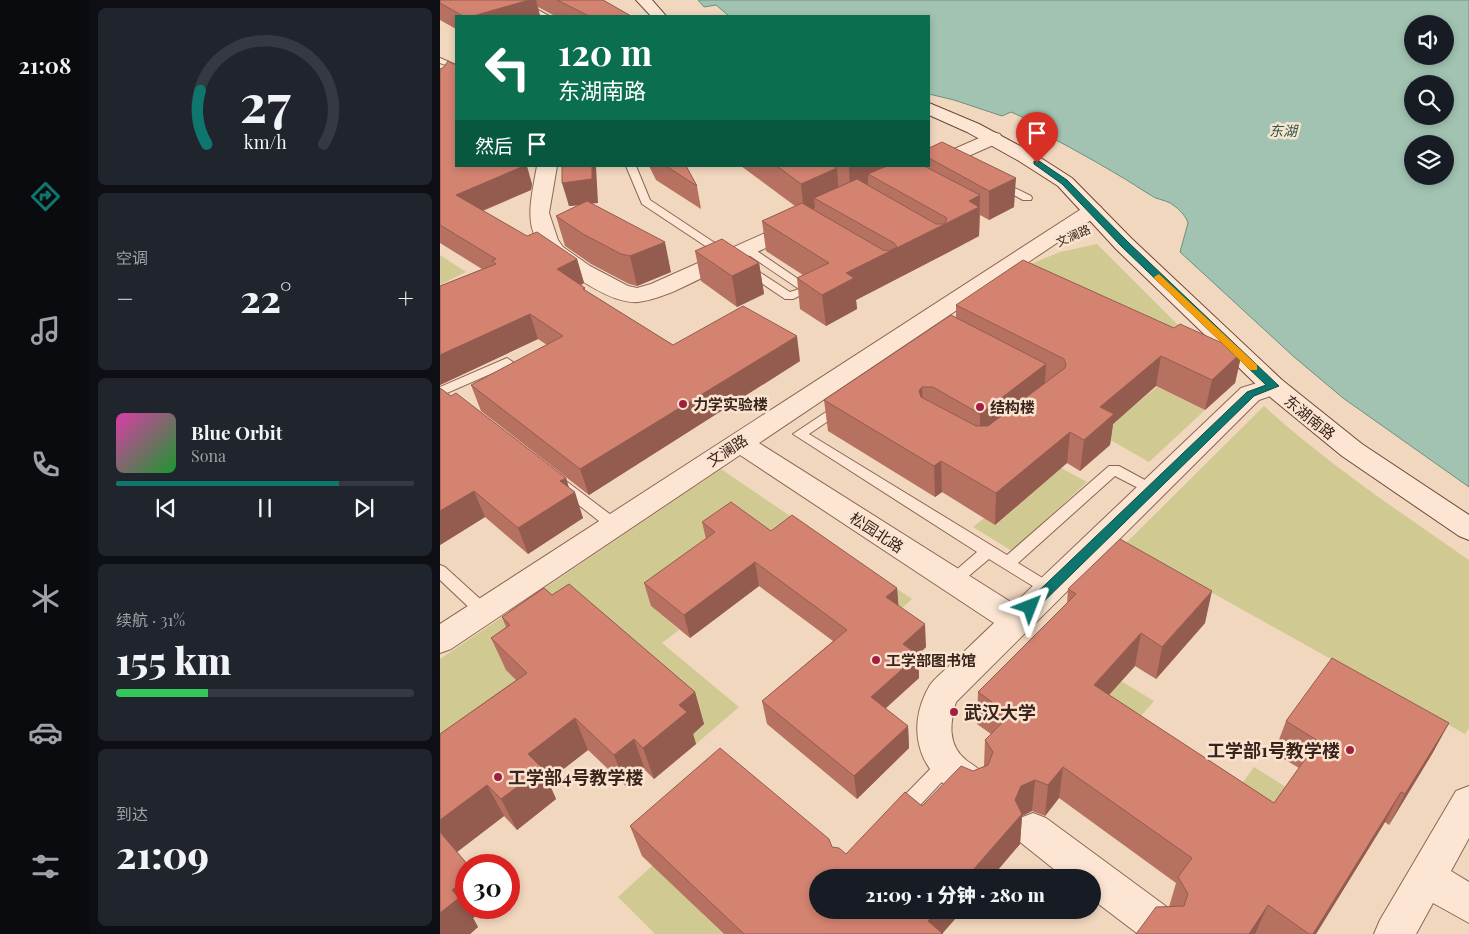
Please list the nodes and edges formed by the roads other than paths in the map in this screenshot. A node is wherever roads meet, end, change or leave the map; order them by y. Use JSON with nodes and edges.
{"nodes":[{"id":1,"x":514,"y":0,"type":"edge"},
{"id":2,"x":643,"y":0,"type":"edge"},
{"id":3,"x":543,"y":15,"type":"edge"},
{"id":4,"x":657,"y":15,"type":"edge"},
{"id":5,"x":930,"y":108,"type":"edge"},
{"id":6,"x":993,"y":138,"type":"junction"},
{"id":7,"x":947,"y":158,"type":"edge"},
{"id":8,"x":930,"y":166,"type":"edge"},
{"id":9,"x":547,"y":167,"type":"edge"},
{"id":10,"x":631,"y":167,"type":"edge"},
{"id":11,"x":928,"y":167,"type":"edge"},
{"id":12,"x":911,"y":175,"type":"edge"},
{"id":13,"x":986,"y":175,"type":"edge"},
{"id":14,"x":1027,"y":198,"type":"dead end"},
{"id":15,"x":1098,"y":216,"type":"junction"},
{"id":16,"x":811,"y":223,"type":"edge"},
{"id":17,"x":738,"y":253,"type":"junction"},
{"id":18,"x":507,"y":362,"type":"dead end"},
{"id":19,"x":1273,"y":386,"type":"junction"},
{"id":20,"x":442,"y":391,"type":"edge"},
{"id":21,"x":856,"y":395,"type":"edge"},
{"id":22,"x":458,"y":402,"type":"edge"},
{"id":23,"x":739,"y":442,"type":"junction"},
{"id":24,"x":550,"y":474,"type":"edge"},
{"id":25,"x":1151,"y":489,"type":"junction"},
{"id":26,"x":614,"y":525,"type":"junction"},
{"id":27,"x":1469,"y":529,"type":"edge"},
{"id":28,"x":988,"y":551,"type":"junction"},
{"id":29,"x":1008,"y":563,"type":"junction"},
{"id":30,"x":440,"y":571,"type":"edge"},
{"id":31,"x":953,"y":581,"type":"junction"},
{"id":32,"x":1049,"y":588,"type":"junction"},
{"id":33,"x":483,"y":611,"type":"junction"},
{"id":34,"x":1015,"y":621,"type":"junction"},
{"id":35,"x":440,"y":640,"type":"edge"},
{"id":36,"x":959,"y":774,"type":"joint"},
{"id":37,"x":1469,"y":803,"type":"edge"},
{"id":38,"x":888,"y":826,"type":"edge"},
{"id":39,"x":1033,"y":830,"type":"dead end"},
{"id":40,"x":1427,"y":878,"type":"junction"},
{"id":41,"x":1469,"y":904,"type":"edge"},
{"id":42,"x":1157,"y":924,"type":"edge"},
{"id":43,"x":1394,"y":934,"type":"edge"}],
"edges":[{"from":1,"to":3,"type":"lane"},
{"from":2,"to":4,"type":"street"},
{"from":5,"to":6,"type":"street","name":"东湖南路"},
{"from":6,"to":7,"type":"street"},
{"from":6,"to":15,"type":"street","name":"东湖南路"},
{"from":7,"to":8,"type":"street"},
{"from":9,"to":17,"type":"street"},
{"from":10,"to":17,"type":"lane"},
{"from":11,"to":12,"type":"street"},
{"from":13,"to":14,"type":"lane"},
{"from":15,"to":19,"type":"street","name":"东湖南路"},
{"from":15,"to":23,"type":"street","name":"文澜路"},
{"from":16,"to":17,"type":"street"},
{"from":17,"to":17,"type":"lane"},
{"from":18,"to":20,"type":"lane"},
{"from":19,"to":25,"type":"street"},
{"from":19,"to":27,"type":"street","name":"东湖南路"},
{"from":20,"to":22,"type":"lane"},
{"from":21,"to":28,"type":"lane"},
{"from":23,"to":26,"type":"street","name":"文澜路"},
{"from":23,"to":31,"type":"street","name":"松园北路"},
{"from":24,"to":26,"type":"lane"},
{"from":25,"to":29,"type":"lane"},
{"from":25,"to":32,"type":"street"},
{"from":26,"to":33,"type":"street","name":"文澜路"},
{"from":28,"to":29,"type":"lane"},
{"from":28,"to":31,"type":"lane"},
{"from":29,"to":32,"type":"lane"},
{"from":30,"to":33,"type":"lane"},
{"from":31,"to":34,"type":"street","name":"松园北路"},
{"from":32,"to":34,"type":"street"},
{"from":33,"to":35,"type":"street","name":"文澜路"},
{"from":34,"to":36,"type":"street"},
{"from":36,"to":38,"type":"lane"},
{"from":37,"to":40,"type":"street"},
{"from":39,"to":42,"type":"street"},
{"from":40,"to":41,"type":"street"},
{"from":40,"to":43,"type":"street"}]}
